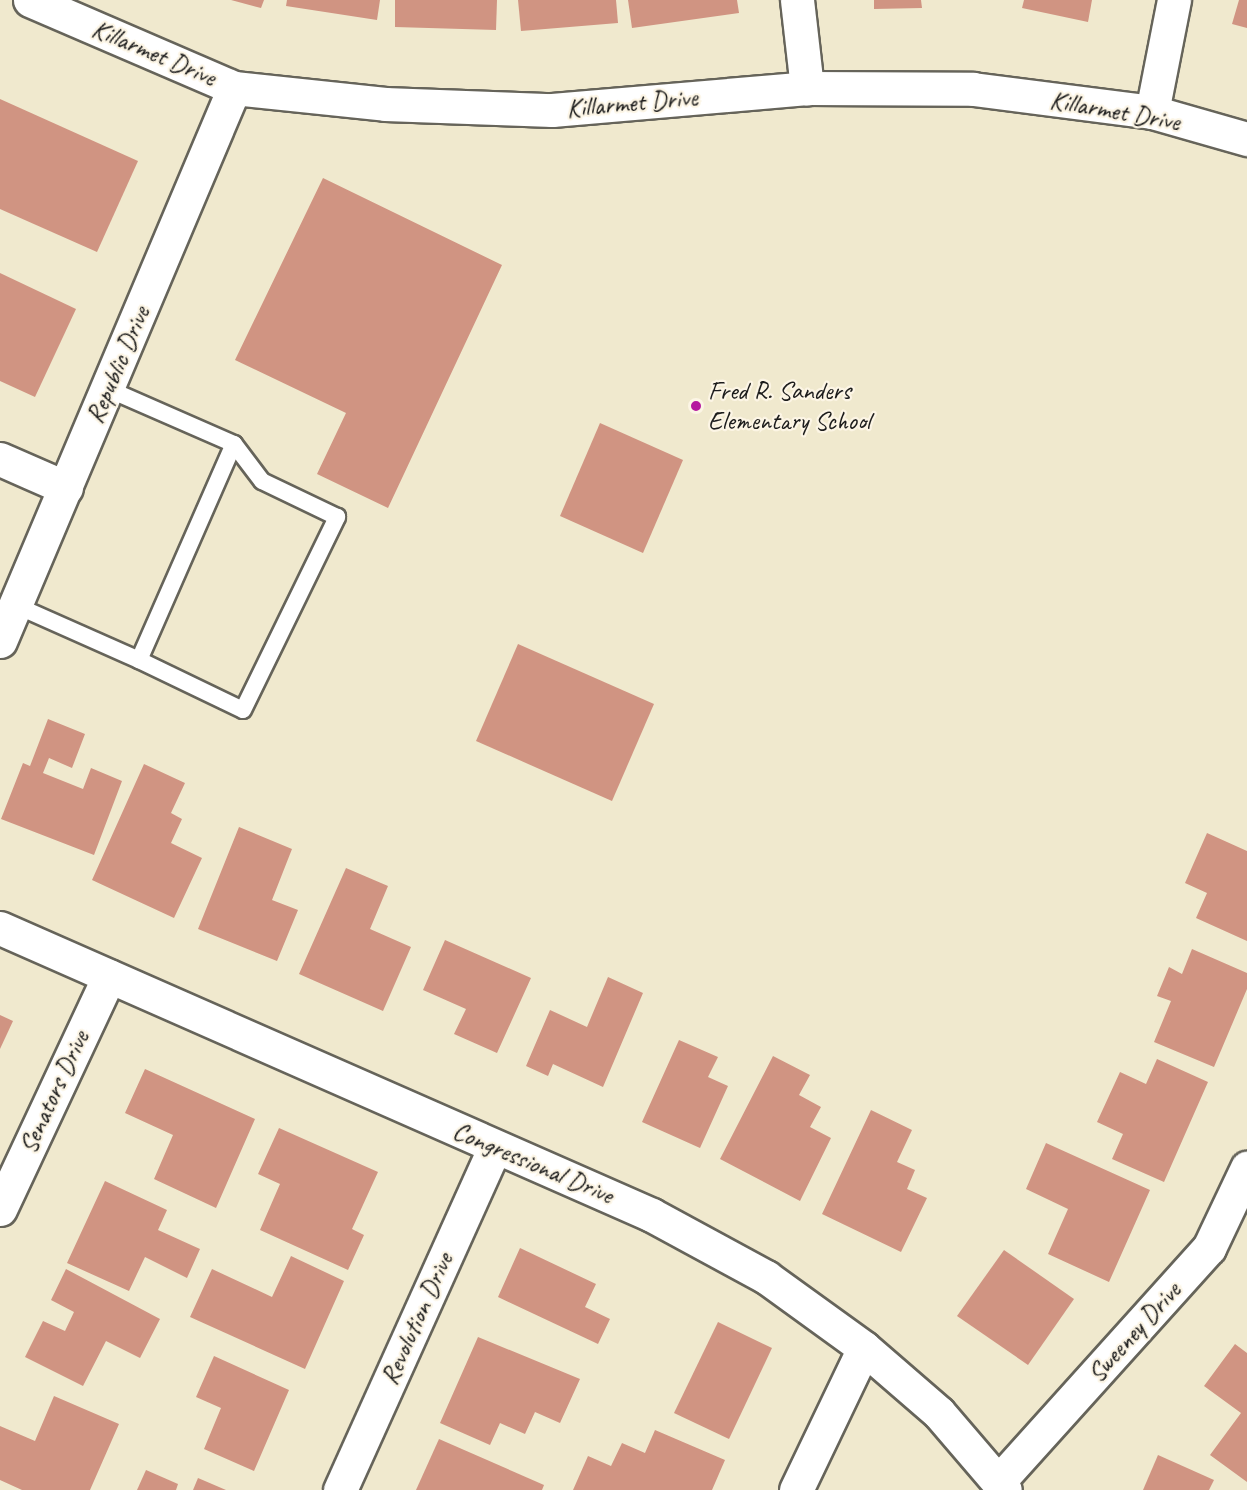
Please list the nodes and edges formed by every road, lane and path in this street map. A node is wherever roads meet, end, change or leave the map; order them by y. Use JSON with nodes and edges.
{"nodes":[{"id":1,"x":30,"y":0,"type":"edge"},
{"id":2,"x":797,"y":0,"type":"edge"},
{"id":3,"x":1174,"y":0,"type":"edge"},
{"id":4,"x":234,"y":88,"type":"junction"},
{"id":5,"x":807,"y":88,"type":"junction"},
{"id":6,"x":1152,"y":112,"type":"junction"},
{"id":7,"x":1247,"y":140,"type":"edge"},
{"id":8,"x":108,"y":389,"type":"junction"},
{"id":9,"x":234,"y":444,"type":"junction"},
{"id":10,"x":0,"y":459,"type":"edge"},
{"id":11,"x":66,"y":488,"type":"junction"},
{"id":12,"x":15,"y":606,"type":"junction"},
{"id":13,"x":0,"y":641,"type":"edge"},
{"id":14,"x":139,"y":660,"type":"junction"},
{"id":15,"x":0,"y":928,"type":"edge"},
{"id":16,"x":109,"y":976,"type":"junction"},
{"id":17,"x":495,"y":1147,"type":"junction"},
{"id":18,"x":1247,"y":1168,"type":"edge"},
{"id":19,"x":0,"y":1209,"type":"edge"},
{"id":20,"x":864,"y":1348,"type":"junction"},
{"id":21,"x":1002,"y":1485,"type":"edge"},
{"id":22,"x":340,"y":1490,"type":"edge"},
{"id":23,"x":796,"y":1490,"type":"edge"}],
"edges":[{"from":1,"to":4,"type":"street","name":"Killarmet Drive"},
{"from":2,"to":5,"type":"street"},
{"from":3,"to":6,"type":"street"},
{"from":4,"to":5,"type":"street","name":"Killarmet Drive"},
{"from":4,"to":8,"type":"street","name":"Republic Drive"},
{"from":5,"to":6,"type":"street","name":"Killarmet Drive"},
{"from":6,"to":7,"type":"street","name":"Killarmet Drive"},
{"from":8,"to":9,"type":"lane"},
{"from":8,"to":11,"type":"street","name":"Republic Drive"},
{"from":9,"to":14,"type":"lane"},
{"from":9,"to":14,"type":"lane"},
{"from":10,"to":11,"type":"street"},
{"from":11,"to":12,"type":"street","name":"Republic Drive"},
{"from":12,"to":13,"type":"street","name":"Republic Drive"},
{"from":12,"to":14,"type":"lane"},
{"from":15,"to":16,"type":"street","name":"Congressional Drive"},
{"from":16,"to":17,"type":"street","name":"Congressional Drive"},
{"from":16,"to":19,"type":"street","name":"Senators Drive"},
{"from":17,"to":20,"type":"street","name":"Congressional Drive"},
{"from":17,"to":22,"type":"street","name":"Revolution Drive"},
{"from":18,"to":21,"type":"street","name":"Sweeney Drive"},
{"from":20,"to":21,"type":"street","name":"Congressional Drive"},
{"from":20,"to":23,"type":"street"}]}
